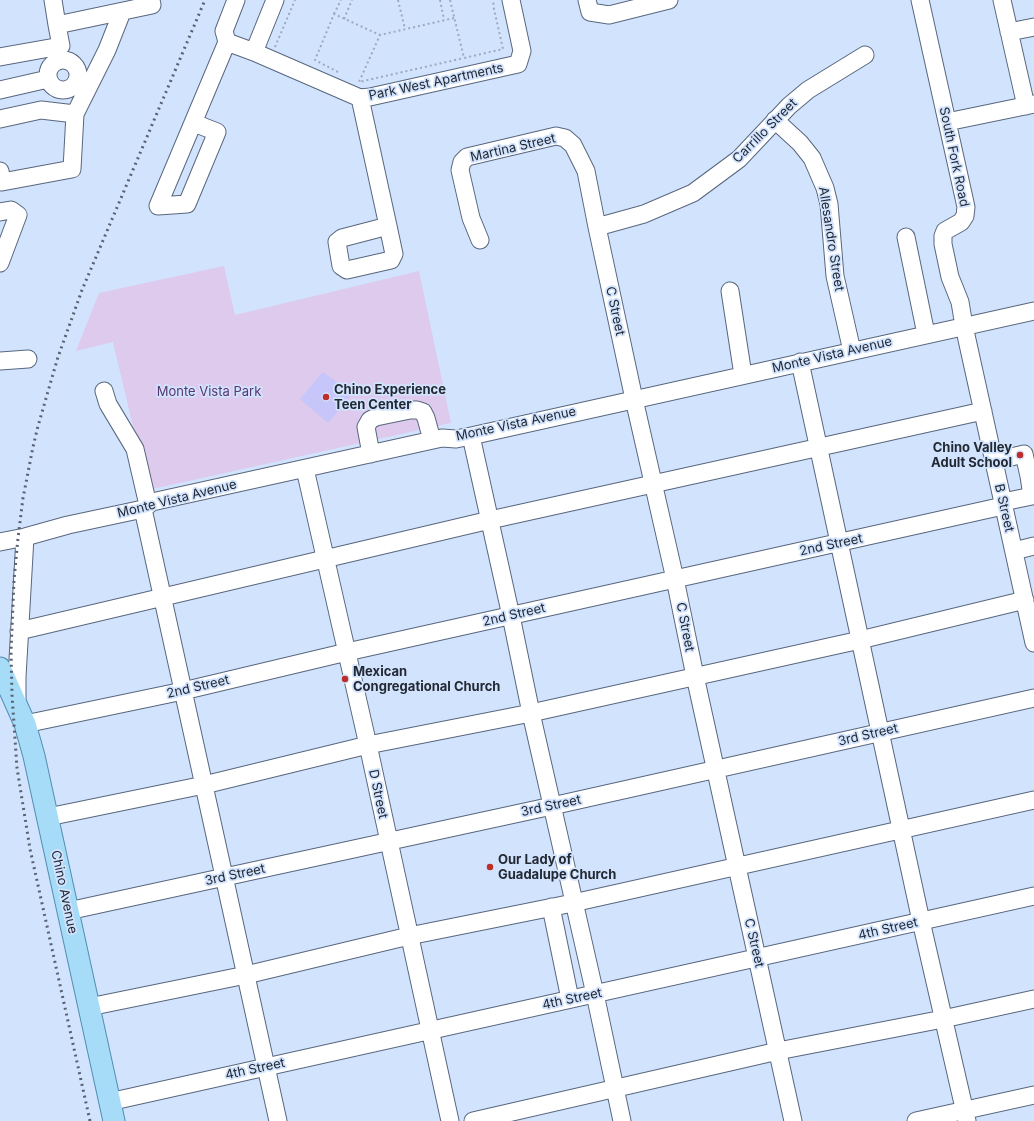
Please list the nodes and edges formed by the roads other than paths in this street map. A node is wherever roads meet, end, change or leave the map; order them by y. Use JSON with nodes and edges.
{"nodes":[{"id":1,"x":53,"y":0,"type":"edge"},
{"id":2,"x":151,"y":0,"type":"edge"},
{"id":3,"x":236,"y":0,"type":"edge"},
{"id":4,"x":275,"y":0,"type":"edge"},
{"id":5,"x":511,"y":0,"type":"edge"},
{"id":6,"x":669,"y":0,"type":"edge"},
{"id":7,"x":920,"y":0,"type":"edge"},
{"id":8,"x":1002,"y":0,"type":"edge"},
{"id":9,"x":588,"y":6,"type":"edge"},
{"id":10,"x":122,"y":12,"type":"junction"},
{"id":11,"x":57,"y":25,"type":"junction"},
{"id":12,"x":1034,"y":27,"type":"edge"},
{"id":13,"x":1009,"y":32,"type":"junction"},
{"id":14,"x":227,"y":42,"type":"junction"},
{"id":15,"x":254,"y":52,"type":"junction"},
{"id":16,"x":62,"y":53,"type":"junction"},
{"id":17,"x":865,"y":55,"type":"dead end"},
{"id":18,"x":0,"y":58,"type":"edge"},
{"id":19,"x":48,"y":79,"type":"junction"},
{"id":20,"x":0,"y":90,"type":"edge"},
{"id":21,"x":360,"y":90,"type":"junction"},
{"id":22,"x":1030,"y":105,"type":"edge"},
{"id":23,"x":75,"y":114,"type":"junction"},
{"id":24,"x":0,"y":119,"type":"edge"},
{"id":25,"x":775,"y":120,"type":"junction"},
{"id":26,"x":947,"y":122,"type":"junction"},
{"id":27,"x":194,"y":123,"type":"junction"},
{"id":28,"x":565,"y":138,"type":"joint"},
{"id":29,"x":0,"y":171,"type":"edge"},
{"id":30,"x":0,"y":212,"type":"edge"},
{"id":31,"x":388,"y":226,"type":"dead end"},
{"id":32,"x":597,"y":227,"type":"junction"},
{"id":33,"x":906,"y":237,"type":"dead end"},
{"id":34,"x":480,"y":240,"type":"dead end"},
{"id":35,"x":2,"y":255,"type":"edge"},
{"id":36,"x":730,"y":291,"type":"dead end"},
{"id":37,"x":1034,"y":311,"type":"edge"},
{"id":38,"x":964,"y":326,"type":"junction"},
{"id":39,"x":926,"y":334,"type":"junction"},
{"id":40,"x":852,"y":351,"type":"junction"},
{"id":41,"x":28,"y":359,"type":"dead end"},
{"id":42,"x":0,"y":361,"type":"edge"},
{"id":43,"x":800,"y":362,"type":"junction"},
{"id":44,"x":743,"y":375,"type":"junction"},
{"id":45,"x":104,"y":392,"type":"dead end"},
{"id":46,"x":634,"y":399,"type":"junction"},
{"id":47,"x":983,"y":411,"type":"junction"},
{"id":48,"x":470,"y":436,"type":"junction"},
{"id":49,"x":432,"y":440,"type":"junction"},
{"id":50,"x":818,"y":448,"type":"junction"},
{"id":51,"x":371,"y":454,"type":"junction"},
{"id":52,"x":994,"y":461,"type":"junction"},
{"id":53,"x":305,"y":468,"type":"junction"},
{"id":54,"x":654,"y":485,"type":"junction"},
{"id":55,"x":1003,"y":504,"type":"junction"},
{"id":56,"x":145,"y":507,"type":"junction"},
{"id":57,"x":490,"y":520,"type":"junction"},
{"id":58,"x":25,"y":537,"type":"junction"},
{"id":59,"x":0,"y":542,"type":"edge"},
{"id":60,"x":840,"y":543,"type":"junction"},
{"id":61,"x":1034,"y":546,"type":"edge"},
{"id":62,"x":1014,"y":551,"type":"junction"},
{"id":63,"x":326,"y":558,"type":"junction"},
{"id":64,"x":675,"y":579,"type":"junction"},
{"id":65,"x":162,"y":598,"type":"junction"},
{"id":66,"x":1025,"y":600,"type":"junction"},
{"id":67,"x":511,"y":616,"type":"junction"},
{"id":68,"x":19,"y":631,"type":"junction"},
{"id":69,"x":860,"y":640,"type":"junction"},
{"id":70,"x":1034,"y":643,"type":"edge"},
{"id":71,"x":347,"y":652,"type":"junction"},
{"id":72,"x":0,"y":668,"type":"edge"},
{"id":73,"x":695,"y":676,"type":"junction"},
{"id":74,"x":183,"y":691,"type":"junction"},
{"id":75,"x":1034,"y":698,"type":"edge"},
{"id":76,"x":18,"y":705,"type":"junction"},
{"id":77,"x":530,"y":713,"type":"junction"},
{"id":78,"x":25,"y":724,"type":"junction"},
{"id":79,"x":880,"y":732,"type":"junction"},
{"id":80,"x":368,"y":745,"type":"junction"},
{"id":81,"x":716,"y":769,"type":"junction"},
{"id":82,"x":204,"y":785,"type":"junction"},
{"id":83,"x":1034,"y":800,"type":"edge"},
{"id":84,"x":552,"y":806,"type":"junction"},
{"id":85,"x":48,"y":817,"type":"junction"},
{"id":86,"x":902,"y":830,"type":"junction"},
{"id":87,"x":389,"y":841,"type":"junction"},
{"id":88,"x":737,"y":866,"type":"junction"},
{"id":89,"x":224,"y":878,"type":"junction"},
{"id":90,"x":1034,"y":896,"type":"edge"},
{"id":91,"x":573,"y":903,"type":"junction"},
{"id":92,"x":551,"y":907,"type":"junction"},
{"id":93,"x":68,"y":911,"type":"junction"},
{"id":94,"x":921,"y":922,"type":"junction"},
{"id":95,"x":409,"y":936,"type":"junction"},
{"id":96,"x":758,"y":958,"type":"junction"},
{"id":97,"x":246,"y":975,"type":"junction"},
{"id":98,"x":595,"y":994,"type":"junction"},
{"id":99,"x":570,"y":999,"type":"junction"},
{"id":100,"x":1034,"y":999,"type":"edge"},
{"id":101,"x":89,"y":1007,"type":"junction"},
{"id":102,"x":943,"y":1019,"type":"junction"},
{"id":103,"x":430,"y":1030,"type":"junction"},
{"id":104,"x":778,"y":1051,"type":"junction"},
{"id":105,"x":266,"y":1067,"type":"junction"},
{"id":106,"x":614,"y":1090,"type":"junction"},
{"id":107,"x":1034,"y":1095,"type":"edge"},
{"id":108,"x":112,"y":1111,"type":"edge"},
{"id":109,"x":966,"y":1116,"type":"edge"},
{"id":110,"x":278,"y":1121,"type":"edge"},
{"id":111,"x":450,"y":1121,"type":"edge"},
{"id":112,"x":473,"y":1121,"type":"edge"},
{"id":113,"x":622,"y":1121,"type":"edge"},
{"id":114,"x":793,"y":1121,"type":"edge"},
{"id":115,"x":916,"y":1121,"type":"edge"}],
"edges":[{"from":1,"to":11,"type":"street"},
{"from":2,"to":10,"type":"street"},
{"from":3,"to":14,"type":"street"},
{"from":4,"to":15,"type":"street"},
{"from":5,"to":21,"type":"street","name":"Park West Apartments"},
{"from":6,"to":9,"type":"street"},
{"from":7,"to":26,"type":"street","name":"South Fork Road"},
{"from":8,"to":13,"type":"street"},
{"from":10,"to":11,"type":"street"},
{"from":10,"to":23,"type":"street"},
{"from":11,"to":16,"type":"street"},
{"from":12,"to":13,"type":"street"},
{"from":13,"to":22,"type":"street"},
{"from":14,"to":15,"type":"street","name":"Park West Apartments"},
{"from":14,"to":27,"type":"street"},
{"from":15,"to":21,"type":"street","name":"Park West Apartments"},
{"from":16,"to":18,"type":"street"},
{"from":16,"to":19,"type":"street"},
{"from":16,"to":19,"type":"street"},
{"from":17,"to":25,"type":"street","name":"Carrillo Street"},
{"from":19,"to":20,"type":"street"},
{"from":21,"to":31,"type":"street","name":"Park West Apartments"},
{"from":22,"to":26,"type":"street"},
{"from":23,"to":24,"type":"street"},
{"from":23,"to":29,"type":"street"},
{"from":25,"to":32,"type":"street","name":"Carrillo Street"},
{"from":25,"to":40,"type":"street","name":"Allesandro Street"},
{"from":26,"to":38,"type":"street","name":"South Fork Road"},
{"from":27,"to":27,"type":"street"},
{"from":28,"to":32,"type":"street","name":"C Street"},
{"from":28,"to":34,"type":"street","name":"Martina Street"},
{"from":30,"to":35,"type":"street"},
{"from":32,"to":46,"type":"street","name":"C Street"},
{"from":33,"to":39,"type":"street"},
{"from":36,"to":44,"type":"street"},
{"from":37,"to":38,"type":"street","name":"Monte Vista Avenue"},
{"from":38,"to":39,"type":"street","name":"Monte Vista Avenue"},
{"from":38,"to":47,"type":"street","name":"B Street"},
{"from":39,"to":40,"type":"street","name":"Monte Vista Avenue"},
{"from":40,"to":43,"type":"street","name":"Monte Vista Avenue"},
{"from":41,"to":42,"type":"street"},
{"from":43,"to":44,"type":"street","name":"Monte Vista Avenue"},
{"from":43,"to":50,"type":"street"},
{"from":44,"to":46,"type":"street","name":"Monte Vista Avenue"},
{"from":45,"to":56,"type":"street"},
{"from":46,"to":48,"type":"street","name":"Monte Vista Avenue"},
{"from":46,"to":54,"type":"street","name":"C Street"},
{"from":47,"to":50,"type":"street"},
{"from":47,"to":52,"type":"street","name":"B Street"},
{"from":48,"to":49,"type":"street","name":"Monte Vista Avenue"},
{"from":48,"to":57,"type":"street"},
{"from":49,"to":51,"type":"street","name":"Monte Vista Avenue"},
{"from":49,"to":51,"type":"street"},
{"from":50,"to":54,"type":"street"},
{"from":50,"to":60,"type":"street"},
{"from":51,"to":53,"type":"street","name":"Monte Vista Avenue"},
{"from":52,"to":55,"type":"street","name":"B Street"},
{"from":52,"to":55,"type":"street","name":"2nd Street"},
{"from":53,"to":56,"type":"street","name":"Monte Vista Avenue"},
{"from":53,"to":63,"type":"street","name":"D Street"},
{"from":54,"to":57,"type":"street"},
{"from":54,"to":64,"type":"street","name":"C Street"},
{"from":55,"to":60,"type":"street","name":"2nd Street"},
{"from":55,"to":62,"type":"street","name":"B Street"},
{"from":56,"to":58,"type":"street","name":"Monte Vista Avenue"},
{"from":56,"to":65,"type":"street"},
{"from":57,"to":63,"type":"street"},
{"from":57,"to":67,"type":"street"},
{"from":58,"to":59,"type":"street","name":"Monte Vista Avenue"},
{"from":58,"to":68,"type":"street"},
{"from":60,"to":64,"type":"street","name":"2nd Street"},
{"from":60,"to":69,"type":"street"},
{"from":61,"to":62,"type":"street"},
{"from":62,"to":66,"type":"street","name":"B Street"},
{"from":63,"to":65,"type":"street"},
{"from":63,"to":71,"type":"street","name":"D Street"},
{"from":64,"to":67,"type":"street","name":"2nd Street"},
{"from":64,"to":73,"type":"street","name":"C Street"},
{"from":65,"to":68,"type":"street"},
{"from":65,"to":74,"type":"street"},
{"from":66,"to":69,"type":"street"},
{"from":66,"to":70,"type":"street","name":"B Street"},
{"from":67,"to":71,"type":"street","name":"2nd Street"},
{"from":67,"to":77,"type":"street"},
{"from":68,"to":76,"type":"street"},
{"from":69,"to":73,"type":"street"},
{"from":69,"to":79,"type":"street"},
{"from":71,"to":74,"type":"street","name":"2nd Street"},
{"from":71,"to":80,"type":"street","name":"D Street"},
{"from":72,"to":76,"type":"main road","name":"Chino Avenue"},
{"from":73,"to":77,"type":"street"},
{"from":73,"to":81,"type":"street","name":"C Street"},
{"from":74,"to":78,"type":"street","name":"2nd Street"},
{"from":74,"to":82,"type":"street"},
{"from":75,"to":79,"type":"street","name":"3rd Street"},
{"from":76,"to":78,"type":"main road","name":"Chino Avenue"},
{"from":77,"to":80,"type":"street"},
{"from":77,"to":84,"type":"street"},
{"from":78,"to":85,"type":"main road","name":"Chino Avenue"},
{"from":79,"to":81,"type":"street","name":"3rd Street"},
{"from":79,"to":86,"type":"street"},
{"from":80,"to":82,"type":"street"},
{"from":80,"to":87,"type":"street","name":"D Street"},
{"from":81,"to":84,"type":"street","name":"3rd Street"},
{"from":81,"to":88,"type":"street","name":"C Street"},
{"from":82,"to":85,"type":"street"},
{"from":82,"to":89,"type":"street"},
{"from":83,"to":86,"type":"street"},
{"from":84,"to":87,"type":"street","name":"3rd Street"},
{"from":84,"to":91,"type":"street"},
{"from":85,"to":93,"type":"main road","name":"Chino Avenue"},
{"from":86,"to":88,"type":"street"},
{"from":86,"to":94,"type":"street"},
{"from":87,"to":89,"type":"street","name":"3rd Street"},
{"from":87,"to":95,"type":"street","name":"D Street"},
{"from":88,"to":91,"type":"street"},
{"from":88,"to":96,"type":"street","name":"C Street"},
{"from":89,"to":93,"type":"street","name":"3rd Street"},
{"from":89,"to":97,"type":"street"},
{"from":90,"to":94,"type":"street","name":"4th Street"},
{"from":91,"to":92,"type":"street"},
{"from":91,"to":98,"type":"street"},
{"from":92,"to":95,"type":"street"},
{"from":92,"to":99,"type":"street"},
{"from":93,"to":101,"type":"main road","name":"Chino Avenue"},
{"from":94,"to":96,"type":"street","name":"4th Street"},
{"from":94,"to":102,"type":"street"},
{"from":95,"to":97,"type":"street"},
{"from":95,"to":103,"type":"street","name":"D Street"},
{"from":96,"to":98,"type":"street","name":"4th Street"},
{"from":96,"to":104,"type":"street","name":"C Street"},
{"from":97,"to":101,"type":"street"},
{"from":97,"to":105,"type":"street"},
{"from":98,"to":99,"type":"street","name":"4th Street"},
{"from":98,"to":106,"type":"street"},
{"from":99,"to":103,"type":"street","name":"4th Street"},
{"from":100,"to":102,"type":"street"},
{"from":101,"to":108,"type":"main road","name":"Chino Avenue"},
{"from":102,"to":104,"type":"street"},
{"from":102,"to":109,"type":"street"},
{"from":103,"to":105,"type":"street","name":"4th Street"},
{"from":103,"to":111,"type":"street","name":"D Street"},
{"from":104,"to":106,"type":"street"},
{"from":104,"to":114,"type":"street","name":"C Street"},
{"from":105,"to":108,"type":"street","name":"4th Street"},
{"from":105,"to":110,"type":"street"},
{"from":106,"to":112,"type":"street"},
{"from":106,"to":113,"type":"street"},
{"from":107,"to":109,"type":"street"},
{"from":109,"to":115,"type":"street"}]}
